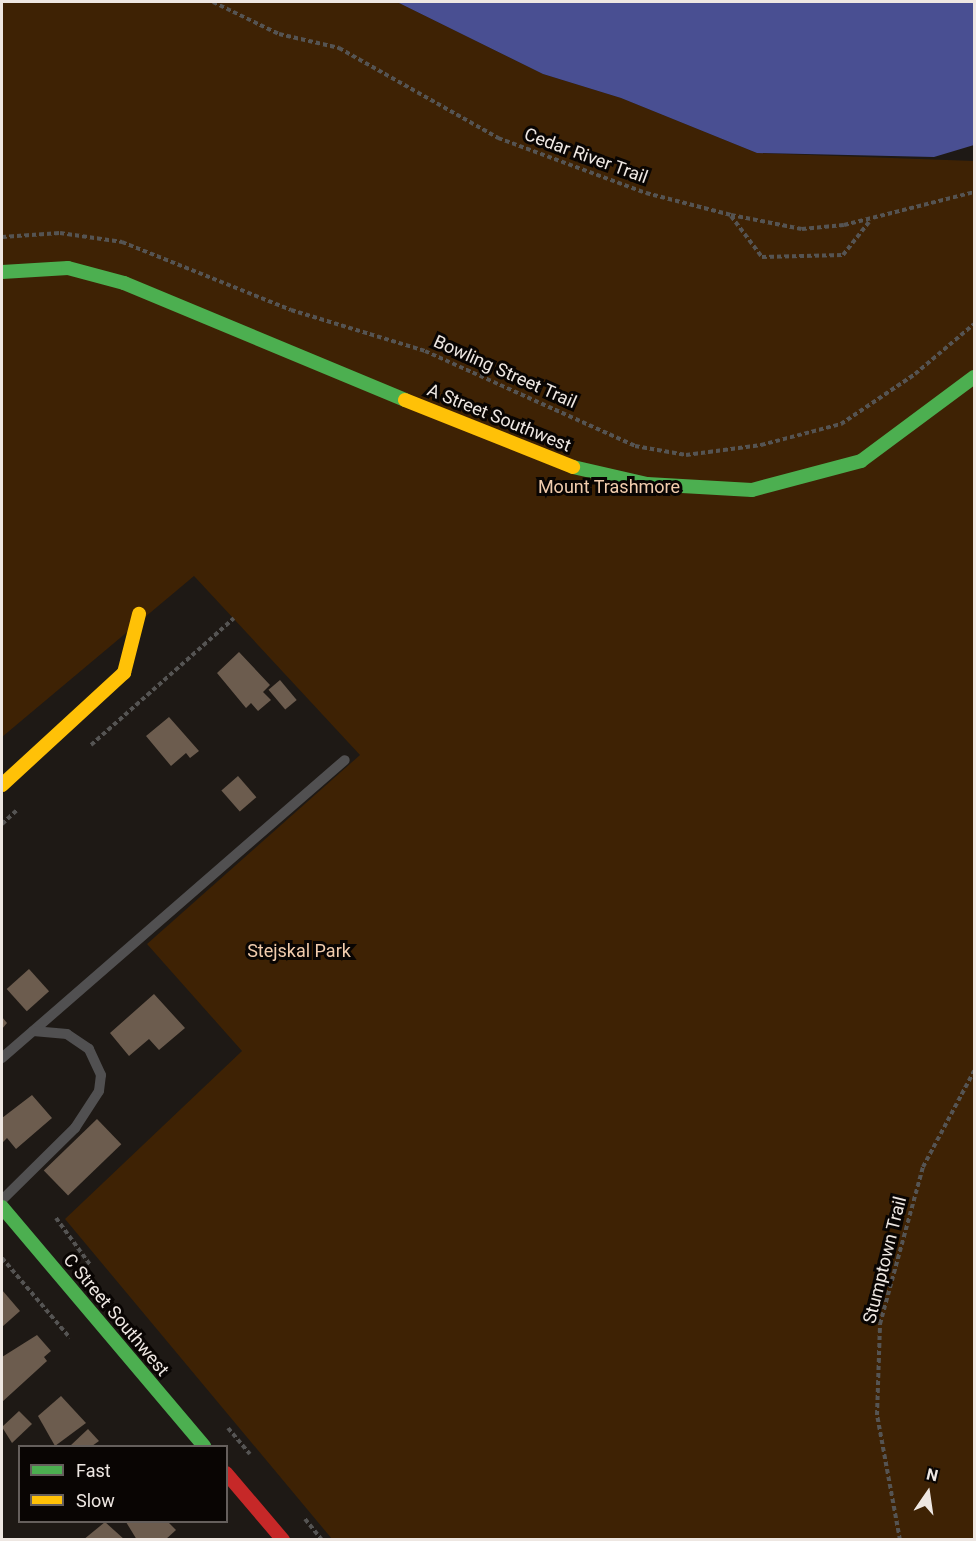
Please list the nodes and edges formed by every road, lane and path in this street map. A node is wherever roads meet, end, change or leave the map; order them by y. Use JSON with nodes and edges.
{"nodes":[{"id":1,"x":213,"y":2,"type":"edge"},
{"id":2,"x":975,"y":192,"type":"edge"},
{"id":3,"x":731,"y":215,"type":"junction"},
{"id":4,"x":870,"y":221,"type":"junction"},
{"id":5,"x":2,"y":237,"type":"edge"},
{"id":6,"x":2,"y":272,"type":"edge"},
{"id":7,"x":975,"y":324,"type":"edge"},
{"id":8,"x":975,"y":377,"type":"edge"},
{"id":9,"x":139,"y":614,"type":"dead end"},
{"id":10,"x":234,"y":618,"type":"dead end"},
{"id":11,"x":85,"y":750,"type":"dead end"},
{"id":12,"x":345,"y":760,"type":"dead end"},
{"id":13,"x":2,"y":784,"type":"edge"},
{"id":14,"x":26,"y":802,"type":"dead end"},
{"id":15,"x":2,"y":824,"type":"edge"},
{"id":16,"x":33,"y":1031,"type":"junction"},
{"id":17,"x":2,"y":1058,"type":"edge"},
{"id":18,"x":975,"y":1071,"type":"edge"},
{"id":19,"x":2,"y":1200,"type":"edge"},
{"id":20,"x":2,"y":1207,"type":"edge"},
{"id":21,"x":2,"y":1258,"type":"edge"},
{"id":22,"x":70,"y":1338,"type":"dead end"},
{"id":23,"x":203,"y":1445,"type":"edge"},
{"id":24,"x":228,"y":1475,"type":"edge"},
{"id":25,"x":283,"y":1539,"type":"edge"},
{"id":26,"x":900,"y":1539,"type":"edge"}],
"edges":[{"from":1,"to":3,"type":"path","name":"Cedar River Trail"},
{"from":2,"to":4,"type":"path","name":"Cedar River Trail"},
{"from":3,"to":4,"type":"path","name":"Cedar River Trail"},
{"from":3,"to":4,"type":"path"},
{"from":5,"to":7,"type":"path","name":"Bowling Street Trail"},
{"from":6,"to":8,"type":"street","name":"A Street Southwest"},
{"from":9,"to":13,"type":"street"},
{"from":10,"to":11,"type":"path"},
{"from":12,"to":16,"type":"lane"},
{"from":14,"to":15,"type":"path"},
{"from":16,"to":17,"type":"lane"},
{"from":16,"to":19,"type":"lane"},
{"from":18,"to":26,"type":"path","name":"Stumptown Trail"},
{"from":20,"to":23,"type":"street","name":"C Street Southwest"},
{"from":21,"to":22,"type":"path"},
{"from":24,"to":25,"type":"street"}]}
